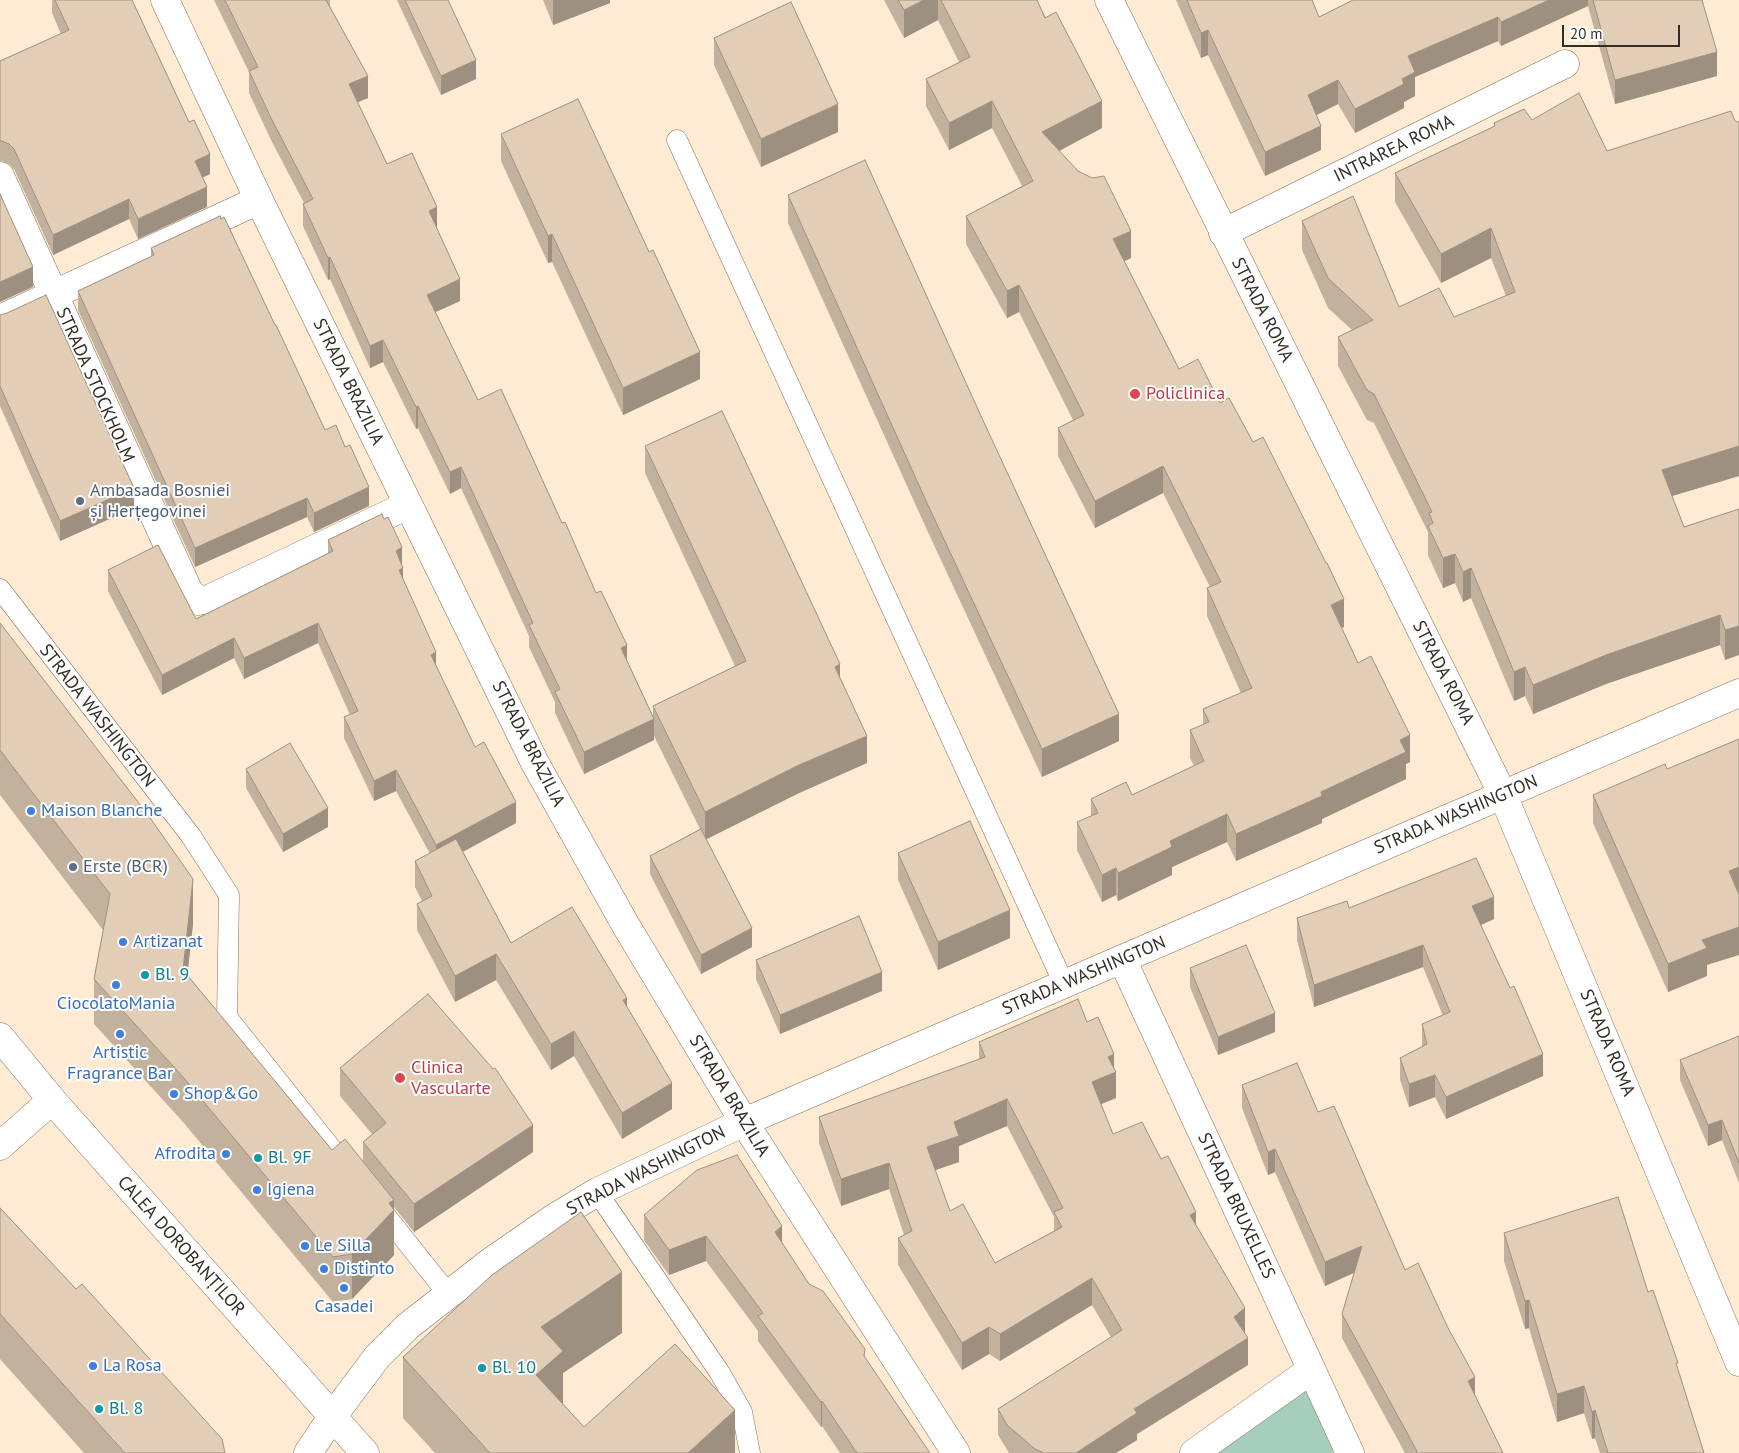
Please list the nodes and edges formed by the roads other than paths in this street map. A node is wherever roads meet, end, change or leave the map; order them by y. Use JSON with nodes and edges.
{"nodes":[{"id":1,"x":165,"y":0,"type":"edge"},
{"id":2,"x":1109,"y":0,"type":"edge"},
{"id":3,"x":1566,"y":64,"type":"dead end"},
{"id":4,"x":678,"y":140,"type":"dead end"},
{"id":5,"x":0,"y":176,"type":"edge"},
{"id":6,"x":259,"y":200,"type":"junction"},
{"id":7,"x":1223,"y":233,"type":"junction"},
{"id":8,"x":54,"y":294,"type":"junction"},
{"id":9,"x":0,"y":319,"type":"edge"},
{"id":10,"x":408,"y":505,"type":"junction"},
{"id":11,"x":0,"y":588,"type":"edge"},
{"id":12,"x":1739,"y":693,"type":"edge"},
{"id":13,"x":1503,"y":795,"type":"junction"},
{"id":14,"x":1122,"y":959,"type":"junction"},
{"id":15,"x":1064,"y":984,"type":"junction"},
{"id":16,"x":0,"y":1037,"type":"edge"},
{"id":17,"x":52,"y":1100,"type":"junction"},
{"id":18,"x":744,"y":1122,"type":"junction"},
{"id":19,"x":0,"y":1146,"type":"edge"},
{"id":20,"x":597,"y":1192,"type":"junction"},
{"id":21,"x":448,"y":1294,"type":"junction"},
{"id":22,"x":1739,"y":1362,"type":"edge"},
{"id":23,"x":1311,"y":1370,"type":"junction"},
{"id":24,"x":332,"y":1417,"type":"junction"},
{"id":25,"x":1343,"y":1450,"type":"edge"},
{"id":26,"x":308,"y":1453,"type":"edge"},
{"id":27,"x":365,"y":1453,"type":"edge"},
{"id":28,"x":750,"y":1453,"type":"edge"},
{"id":29,"x":956,"y":1453,"type":"edge"},
{"id":30,"x":1194,"y":1453,"type":"edge"}],
"edges":[{"from":1,"to":6,"type":"street","name":"STRADA BRAZILIA"},
{"from":2,"to":7,"type":"street","name":"STRADA ROMA"},
{"from":3,"to":7,"type":"street","name":"INTRAREA ROMA"},
{"from":4,"to":15,"type":"lane"},
{"from":5,"to":8,"type":"street","name":"STRADA STOCKHOLM"},
{"from":6,"to":8,"type":"street"},
{"from":6,"to":10,"type":"street","name":"STRADA BRAZILIA"},
{"from":7,"to":13,"type":"street","name":"STRADA ROMA"},
{"from":8,"to":9,"type":"street"},
{"from":8,"to":10,"type":"street","name":"STRADA STOCKHOLM"},
{"from":10,"to":18,"type":"street","name":"STRADA BRAZILIA"},
{"from":11,"to":21,"type":"lane","name":"STRADA WASHINGTON"},
{"from":12,"to":13,"type":"street","name":"STRADA WASHINGTON"},
{"from":13,"to":14,"type":"street","name":"STRADA WASHINGTON"},
{"from":13,"to":22,"type":"street","name":"STRADA ROMA"},
{"from":14,"to":15,"type":"street","name":"STRADA WASHINGTON"},
{"from":14,"to":23,"type":"street","name":"STRADA BRUXELLES"},
{"from":15,"to":18,"type":"street","name":"STRADA WASHINGTON"},
{"from":16,"to":17,"type":"street","name":"CALEA DOROBANȚILOR"},
{"from":17,"to":19,"type":"street"},
{"from":17,"to":24,"type":"street","name":"CALEA DOROBANȚILOR"},
{"from":18,"to":20,"type":"street","name":"STRADA WASHINGTON"},
{"from":18,"to":29,"type":"street","name":"STRADA BRAZILIA"},
{"from":20,"to":21,"type":"street","name":"STRADA WASHINGTON"},
{"from":20,"to":28,"type":"lane"},
{"from":21,"to":24,"type":"street","name":"STRADA WASHINGTON"},
{"from":23,"to":25,"type":"street","name":"STRADA BRUXELLES"},
{"from":23,"to":30,"type":"street"},
{"from":24,"to":26,"type":"street","name":"STRADA WASHINGTON"},
{"from":24,"to":27,"type":"street","name":"CALEA DOROBANȚILOR"}]}
